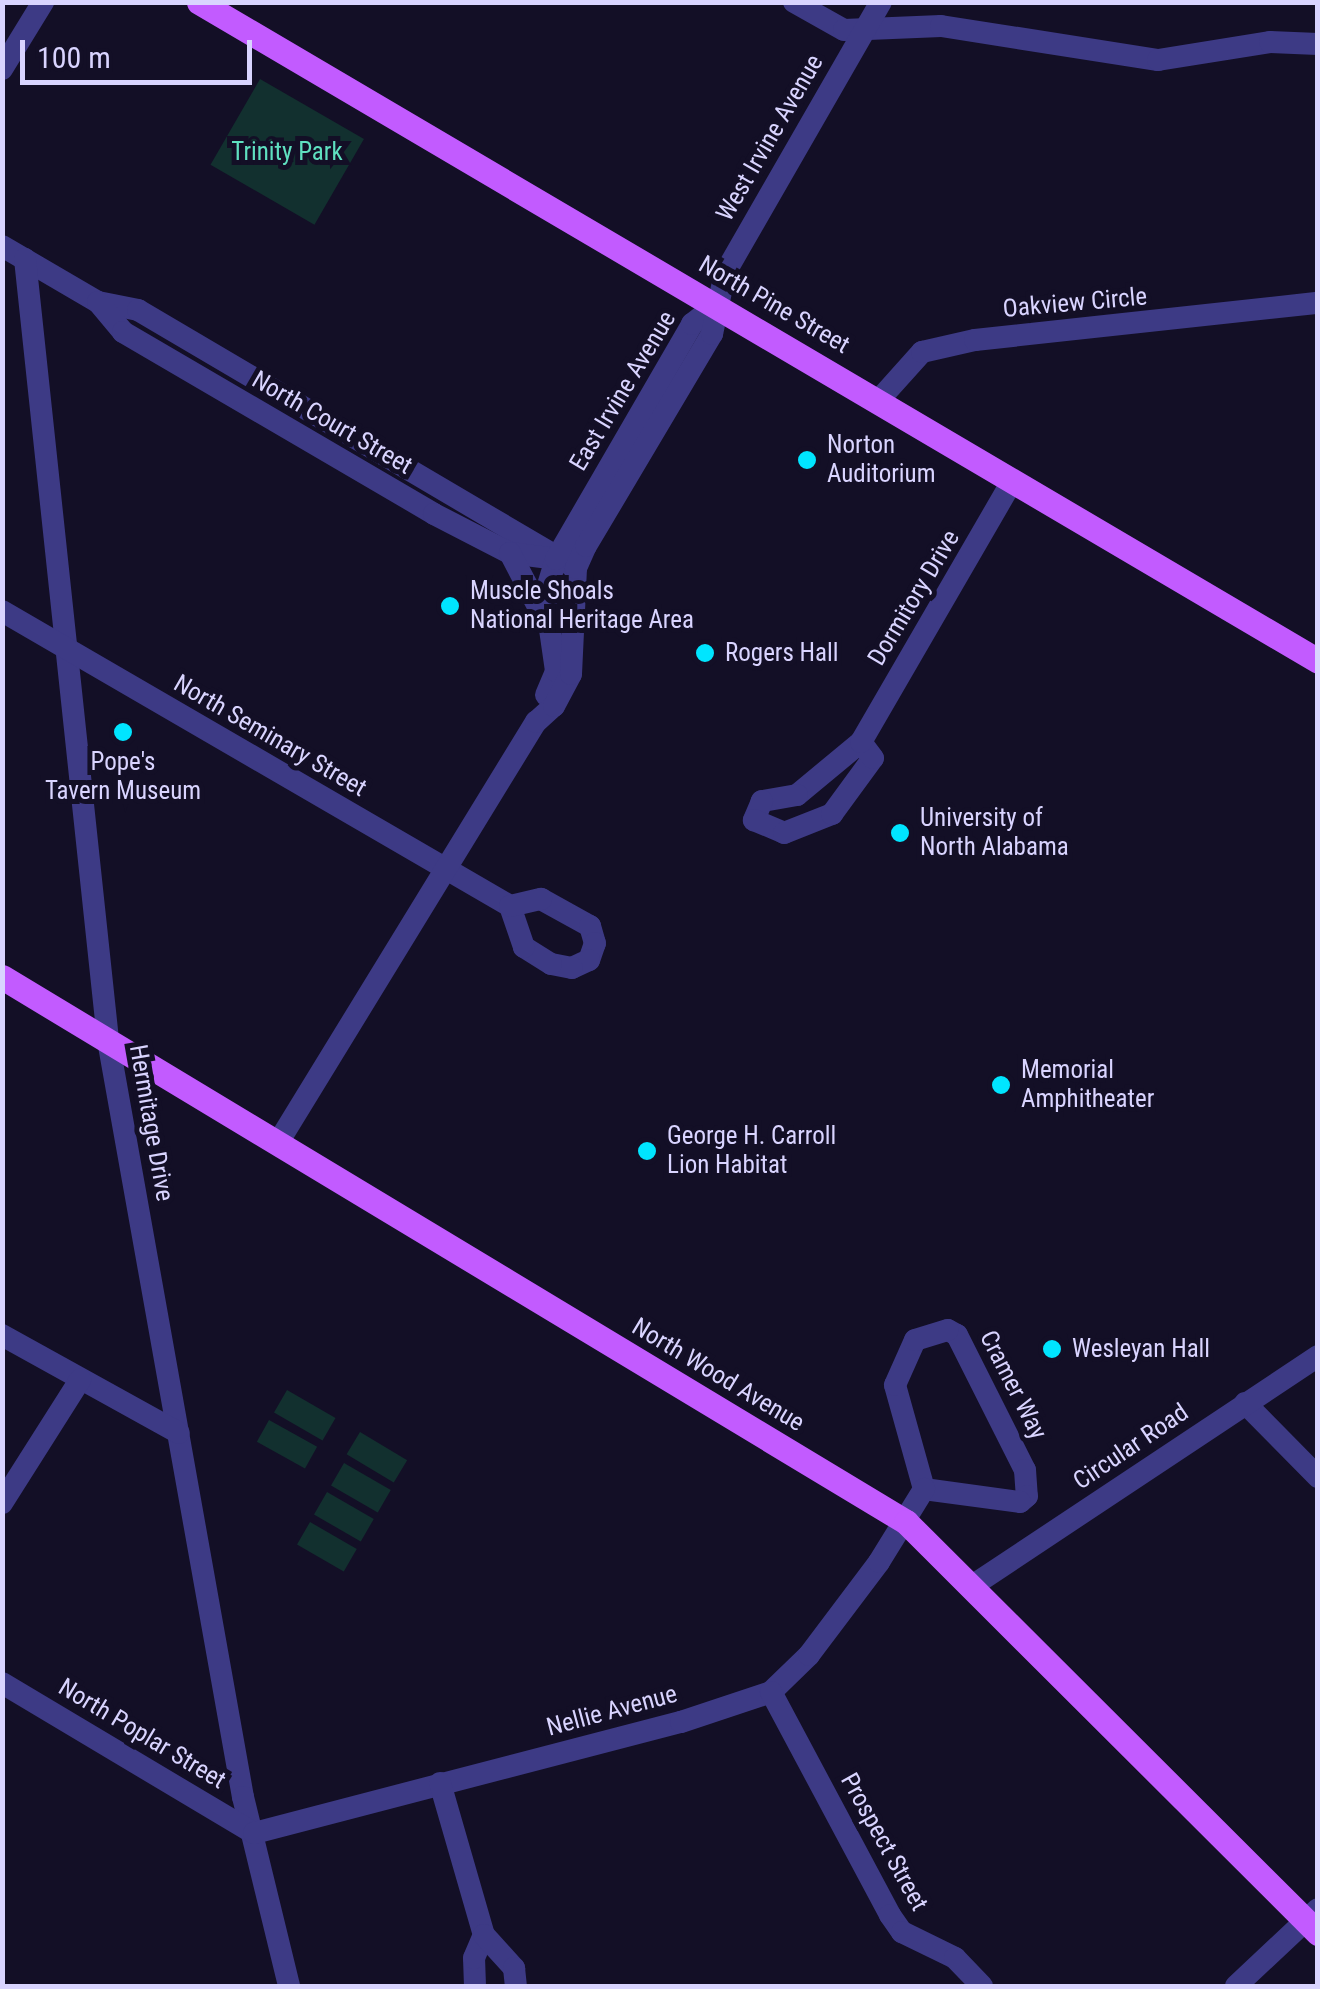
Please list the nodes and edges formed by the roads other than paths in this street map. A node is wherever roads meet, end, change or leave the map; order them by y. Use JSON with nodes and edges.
{"nodes":[{"id":1,"x":43,"y":2,"type":"edge"},
{"id":2,"x":200,"y":2,"type":"edge"},
{"id":3,"x":794,"y":2,"type":"edge"},
{"id":4,"x":882,"y":2,"type":"edge"},
{"id":5,"x":863,"y":32,"type":"junction"},
{"id":6,"x":1318,"y":44,"type":"edge"},
{"id":7,"x":2,"y":69,"type":"edge"},
{"id":8,"x":2,"y":246,"type":"edge"},
{"id":9,"x":25,"y":259,"type":"junction"},
{"id":10,"x":1311,"y":298,"type":"edge"},
{"id":11,"x":98,"y":302,"type":"junction"},
{"id":12,"x":715,"y":306,"type":"junction"},
{"id":13,"x":878,"y":401,"type":"junction"},
{"id":14,"x":1012,"y":482,"type":"junction"},
{"id":15,"x":448,"y":489,"type":"junction"},
{"id":16,"x":434,"y":514,"type":"junction"},
{"id":17,"x":510,"y":553,"type":"junction"},
{"id":18,"x":566,"y":563,"type":"junction"},
{"id":19,"x":2,"y":611,"type":"edge"},
{"id":20,"x":546,"y":622,"type":"junction"},
{"id":21,"x":70,"y":651,"type":"junction"},
{"id":22,"x":1318,"y":661,"type":"edge"},
{"id":23,"x":536,"y":722,"type":"junction"},
{"id":24,"x":867,"y":750,"type":"junction"},
{"id":25,"x":445,"y":870,"type":"junction"},
{"id":26,"x":510,"y":906,"type":"dead end"},
{"id":27,"x":2,"y":977,"type":"edge"},
{"id":28,"x":108,"y":1040,"type":"junction"},
{"id":29,"x":279,"y":1142,"type":"junction"},
{"id":30,"x":2,"y":1335,"type":"edge"},
{"id":31,"x":1318,"y":1356,"type":"edge"},
{"id":32,"x":80,"y":1380,"type":"junction"},
{"id":33,"x":1245,"y":1403,"type":"junction"},
{"id":34,"x":179,"y":1432,"type":"junction"},
{"id":35,"x":1318,"y":1477,"type":"edge"},
{"id":36,"x":924,"y":1488,"type":"junction"},
{"id":37,"x":2,"y":1503,"type":"edge"},
{"id":38,"x":906,"y":1522,"type":"junction"},
{"id":39,"x":974,"y":1584,"type":"junction"},
{"id":40,"x":2,"y":1683,"type":"edge"},
{"id":41,"x":771,"y":1692,"type":"junction"},
{"id":42,"x":440,"y":1783,"type":"junction"},
{"id":43,"x":254,"y":1833,"type":"junction"},
{"id":44,"x":1314,"y":1921,"type":"edge"},
{"id":45,"x":484,"y":1934,"type":"junction"},
{"id":46,"x":289,"y":1986,"type":"edge"},
{"id":47,"x":475,"y":1986,"type":"edge"},
{"id":48,"x":516,"y":1986,"type":"edge"},
{"id":49,"x":982,"y":1986,"type":"edge"},
{"id":50,"x":1236,"y":1986,"type":"edge"}],
"edges":[{"from":1,"to":7,"type":"street"},
{"from":2,"to":12,"type":"main road","name":"North Pine Street"},
{"from":3,"to":5,"type":"street"},
{"from":4,"to":5,"type":"street","name":"West Irvine Avenue"},
{"from":5,"to":6,"type":"street"},
{"from":5,"to":12,"type":"street","name":"West Irvine Avenue"},
{"from":8,"to":9,"type":"street","name":"North Court Street"},
{"from":9,"to":11,"type":"street","name":"North Court Street"},
{"from":9,"to":21,"type":"street","name":"Hermitage Drive"},
{"from":10,"to":13,"type":"street","name":"Oakview Circle"},
{"from":11,"to":15,"type":"street","name":"North Court Street"},
{"from":11,"to":16,"type":"street","name":"North Court Street"},
{"from":12,"to":13,"type":"main road","name":"North Pine Street"},
{"from":12,"to":18,"type":"street","name":"East Irvine Avenue"},
{"from":13,"to":14,"type":"main road","name":"North Pine Street"},
{"from":14,"to":22,"type":"main road","name":"North Pine Street"},
{"from":14,"to":24,"type":"street","name":"Dormitory Drive"},
{"from":15,"to":16,"type":"street"},
{"from":15,"to":18,"type":"street","name":"North Court Street"},
{"from":16,"to":17,"type":"street","name":"North Court Street"},
{"from":17,"to":18,"type":"street","name":"North Court Street"},
{"from":17,"to":20,"type":"street"},
{"from":18,"to":20,"type":"street","name":"East Irvine Avenue"},
{"from":18,"to":23,"type":"street","name":"East Irvine Avenue"},
{"from":19,"to":21,"type":"street","name":"North Seminary Street"},
{"from":20,"to":23,"type":"street","name":"East Irvine Avenue"},
{"from":21,"to":25,"type":"street","name":"North Seminary Street"},
{"from":21,"to":28,"type":"street","name":"Hermitage Drive"},
{"from":23,"to":25,"type":"street","name":"East Irvine Avenue"},
{"from":24,"to":24,"type":"street","name":"Dormitory Drive"},
{"from":25,"to":26,"type":"street","name":"North Seminary Street"},
{"from":25,"to":29,"type":"street","name":"East Irvine Avenue"},
{"from":27,"to":28,"type":"main road","name":"North Wood Avenue"},
{"from":28,"to":29,"type":"main road","name":"North Wood Avenue"},
{"from":28,"to":34,"type":"street","name":"Hermitage Drive"},
{"from":29,"to":38,"type":"main road","name":"North Wood Avenue"},
{"from":30,"to":32,"type":"street"},
{"from":31,"to":33,"type":"street","name":"Circular Road"},
{"from":32,"to":34,"type":"street"},
{"from":32,"to":37,"type":"street"},
{"from":33,"to":35,"type":"street"},
{"from":33,"to":39,"type":"street","name":"Circular Road"},
{"from":34,"to":43,"type":"street","name":"Hermitage Drive"},
{"from":36,"to":36,"type":"street","name":"Cramer Way"},
{"from":36,"to":38,"type":"street"},
{"from":38,"to":39,"type":"main road","name":"North Wood Avenue"},
{"from":38,"to":41,"type":"street","name":"Nellie Avenue"},
{"from":39,"to":44,"type":"main road","name":"North Wood Avenue"},
{"from":40,"to":43,"type":"street","name":"North Poplar Street"},
{"from":41,"to":42,"type":"street","name":"Nellie Avenue"},
{"from":41,"to":49,"type":"street","name":"Prospect Street"},
{"from":42,"to":43,"type":"street","name":"Nellie Avenue"},
{"from":42,"to":45,"type":"street"},
{"from":43,"to":46,"type":"street","name":"Hermitage Drive"},
{"from":44,"to":50,"type":"street"},
{"from":45,"to":47,"type":"street"},
{"from":45,"to":48,"type":"street"}]}
